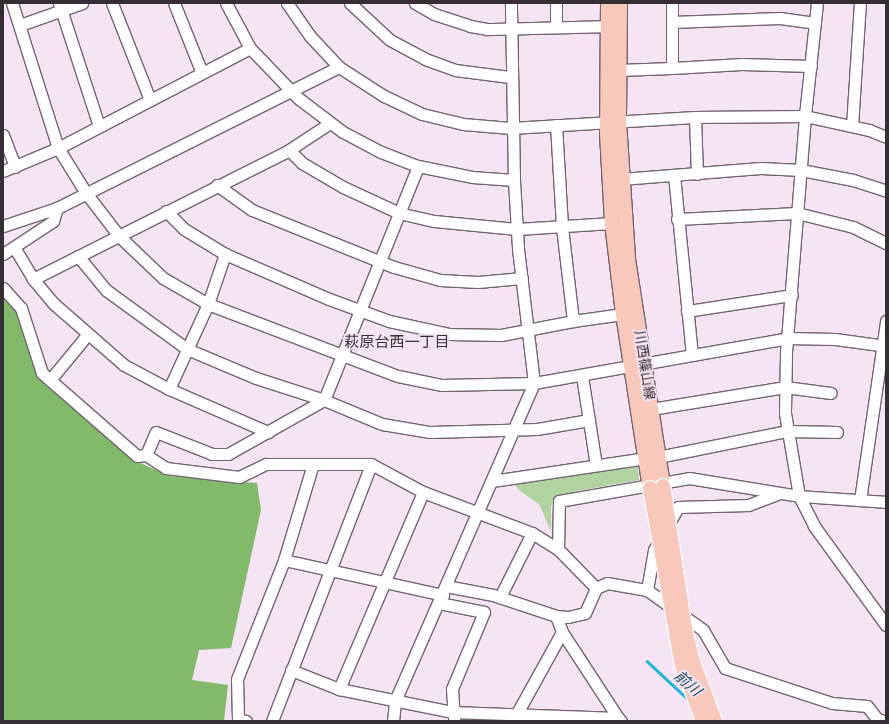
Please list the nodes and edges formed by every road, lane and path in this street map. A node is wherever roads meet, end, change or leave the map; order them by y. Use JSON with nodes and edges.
{"nodes":[{"id":1,"x":12,"y":3,"type":"edge"},
{"id":2,"x":82,"y":3,"type":"edge"},
{"id":3,"x":112,"y":3,"type":"edge"},
{"id":4,"x":174,"y":3,"type":"edge"},
{"id":5,"x":226,"y":3,"type":"edge"},
{"id":6,"x":287,"y":3,"type":"edge"},
{"id":7,"x":350,"y":3,"type":"edge"},
{"id":8,"x":415,"y":3,"type":"edge"},
{"id":9,"x":511,"y":3,"type":"edge"},
{"id":10,"x":556,"y":3,"type":"edge"},
{"id":11,"x":608,"y":3,"type":"edge"},
{"id":12,"x":620,"y":3,"type":"edge"},
{"id":13,"x":672,"y":3,"type":"edge"},
{"id":14,"x":817,"y":3,"type":"edge"},
{"id":15,"x":860,"y":3,"type":"edge"},
{"id":16,"x":60,"y":7,"type":"edge"},
{"id":17,"x":672,"y":22,"type":"junction"},
{"id":18,"x":816,"y":23,"type":"junction"},
{"id":19,"x":20,"y":25,"type":"junction"},
{"id":20,"x":608,"y":26,"type":"junction"},
{"id":21,"x":556,"y":27,"type":"junction"},
{"id":22,"x":510,"y":30,"type":"junction"},
{"id":23,"x":250,"y":48,"type":"junction"},
{"id":24,"x":811,"y":66,"type":"junction"},
{"id":25,"x":339,"y":67,"type":"junction"},
{"id":26,"x":672,"y":68,"type":"junction"},
{"id":27,"x":618,"y":70,"type":"junction"},
{"id":28,"x":202,"y":73,"type":"junction"},
{"id":29,"x":510,"y":77,"type":"junction"},
{"id":30,"x":290,"y":91,"type":"junction"},
{"id":31,"x":150,"y":100,"type":"junction"},
{"id":32,"x":804,"y":116,"type":"junction"},
{"id":33,"x":695,"y":117,"type":"junction"},
{"id":34,"x":330,"y":122,"type":"junction"},
{"id":35,"x":613,"y":122,"type":"junction"},
{"id":36,"x":556,"y":125,"type":"junction"},
{"id":37,"x":99,"y":126,"type":"junction"},
{"id":38,"x":852,"y":126,"type":"junction"},
{"id":39,"x":511,"y":128,"type":"junction"},
{"id":40,"x":3,"y":135,"type":"edge"},
{"id":41,"x":886,"y":137,"type":"edge"},
{"id":42,"x":58,"y":148,"type":"junction"},
{"id":43,"x":289,"y":150,"type":"junction"},
{"id":44,"x":418,"y":166,"type":"junction"},
{"id":45,"x":15,"y":167,"type":"junction"},
{"id":46,"x":801,"y":170,"type":"junction"},
{"id":47,"x":3,"y":172,"type":"edge"},
{"id":48,"x":697,"y":174,"type":"junction"},
{"id":49,"x":674,"y":175,"type":"junction"},
{"id":50,"x":621,"y":179,"type":"junction"},
{"id":51,"x":514,"y":180,"type":"junction"},
{"id":52,"x":217,"y":185,"type":"junction"},
{"id":53,"x":886,"y":191,"type":"edge"},
{"id":54,"x":86,"y":193,"type":"junction"},
{"id":55,"x":57,"y":208,"type":"junction"},
{"id":56,"x":166,"y":211,"type":"junction"},
{"id":57,"x":399,"y":213,"type":"junction"},
{"id":58,"x":797,"y":213,"type":"junction"},
{"id":59,"x":677,"y":219,"type":"junction"},
{"id":60,"x":612,"y":223,"type":"junction"},
{"id":61,"x":3,"y":226,"type":"edge"},
{"id":62,"x":562,"y":227,"type":"junction"},
{"id":63,"x":517,"y":229,"type":"junction"},
{"id":64,"x":119,"y":236,"type":"junction"},
{"id":65,"x":886,"y":244,"type":"edge"},
{"id":66,"x":14,"y":247,"type":"junction"},
{"id":67,"x":3,"y":254,"type":"edge"},
{"id":68,"x":225,"y":254,"type":"junction"},
{"id":69,"x":78,"y":256,"type":"junction"},
{"id":70,"x":380,"y":261,"type":"junction"},
{"id":71,"x":522,"y":278,"type":"junction"},
{"id":72,"x":33,"y":279,"type":"junction"},
{"id":73,"x":3,"y":288,"type":"edge"},
{"id":74,"x":792,"y":295,"type":"junction"},
{"id":75,"x":208,"y":304,"type":"junction"},
{"id":76,"x":359,"y":311,"type":"junction"},
{"id":77,"x":687,"y":311,"type":"junction"},
{"id":78,"x":623,"y":314,"type":"junction"},
{"id":79,"x":886,"y":320,"type":"edge"},
{"id":80,"x":573,"y":321,"type":"junction"},
{"id":81,"x":528,"y":330,"type":"junction"},
{"id":82,"x":87,"y":335,"type":"junction"},
{"id":83,"x":788,"y":338,"type":"junction"},
{"id":84,"x":884,"y":345,"type":"edge"},
{"id":85,"x":187,"y":349,"type":"junction"},
{"id":86,"x":340,"y":355,"type":"junction"},
{"id":87,"x":692,"y":355,"type":"junction"},
{"id":88,"x":638,"y":365,"type":"junction"},
{"id":89,"x":582,"y":376,"type":"junction"},
{"id":90,"x":50,"y":380,"type":"junction"},
{"id":91,"x":534,"y":383,"type":"junction"},
{"id":92,"x":785,"y":387,"type":"junction"},
{"id":93,"x":169,"y":389,"type":"junction"},
{"id":94,"x":881,"y":392,"type":"edge"},
{"id":95,"x":831,"y":393,"type":"dead end"},
{"id":96,"x":324,"y":400,"type":"junction"},
{"id":97,"x":651,"y":409,"type":"junction"},
{"id":98,"x":588,"y":420,"type":"junction"},
{"id":99,"x":515,"y":429,"type":"junction"},
{"id":100,"x":787,"y":431,"type":"junction"},
{"id":101,"x":268,"y":432,"type":"junction"},
{"id":102,"x":837,"y":432,"type":"dead end"},
{"id":103,"x":146,"y":455,"type":"junction"},
{"id":104,"x":652,"y":458,"type":"junction"},
{"id":105,"x":313,"y":464,"type":"junction"},
{"id":106,"x":371,"y":464,"type":"junction"},
{"id":107,"x":596,"y":465,"type":"junction"},
{"id":108,"x":492,"y":481,"type":"junction"},
{"id":109,"x":656,"y":485,"type":"junction"},
{"id":110,"x":423,"y":492,"type":"junction"},
{"id":111,"x":779,"y":493,"type":"junction"},
{"id":112,"x":799,"y":496,"type":"junction"},
{"id":113,"x":860,"y":500,"type":"junction"},
{"id":114,"x":886,"y":502,"type":"edge"},
{"id":115,"x":478,"y":514,"type":"junction"},
{"id":116,"x":532,"y":533,"type":"junction"},
{"id":117,"x":558,"y":548,"type":"junction"},
{"id":118,"x":284,"y":560,"type":"junction"},
{"id":119,"x":330,"y":569,"type":"junction"},
{"id":120,"x":384,"y":582,"type":"junction"},
{"id":121,"x":596,"y":588,"type":"junction"},
{"id":122,"x":648,"y":590,"type":"junction"},
{"id":123,"x":443,"y":595,"type":"junction"},
{"id":124,"x":500,"y":597,"type":"junction"},
{"id":125,"x":556,"y":616,"type":"junction"},
{"id":126,"x":886,"y":625,"type":"edge"},
{"id":127,"x":562,"y":632,"type":"junction"},
{"id":128,"x":291,"y":670,"type":"junction"},
{"id":129,"x":339,"y":689,"type":"junction"},
{"id":130,"x":395,"y":701,"type":"junction"},
{"id":131,"x":453,"y":717,"type":"edge"},
{"id":132,"x":517,"y":718,"type":"edge"},
{"id":133,"x":567,"y":719,"type":"edge"},
{"id":134,"x":240,"y":720,"type":"edge"},
{"id":135,"x":619,"y":720,"type":"edge"},
{"id":136,"x":272,"y":721,"type":"edge"},
{"id":137,"x":393,"y":721,"type":"edge"},
{"id":138,"x":702,"y":721,"type":"edge"},
{"id":139,"x":715,"y":721,"type":"edge"},
{"id":140,"x":883,"y":721,"type":"edge"}],
"edges":[{"from":1,"to":19,"type":"street"},
{"from":2,"to":16,"type":"street"},
{"from":3,"to":31,"type":"street"},
{"from":4,"to":28,"type":"street"},
{"from":5,"to":23,"type":"street"},
{"from":6,"to":25,"type":"street"},
{"from":7,"to":29,"type":"street"},
{"from":8,"to":22,"type":"street"},
{"from":9,"to":22,"type":"street"},
{"from":10,"to":21,"type":"street"},
{"from":11,"to":20,"type":"main road","name":"川西篠山線"},
{"from":12,"to":27,"type":"main road","name":"川西篠山線"},
{"from":13,"to":17,"type":"street"},
{"from":14,"to":18,"type":"street"},
{"from":15,"to":38,"type":"street"},
{"from":16,"to":19,"type":"street"},
{"from":16,"to":37,"type":"street"},
{"from":17,"to":18,"type":"street"},
{"from":17,"to":26,"type":"street"},
{"from":18,"to":24,"type":"street"},
{"from":19,"to":42,"type":"street"},
{"from":20,"to":21,"type":"street"},
{"from":20,"to":35,"type":"main road","name":"川西篠山線"},
{"from":21,"to":22,"type":"street"},
{"from":22,"to":29,"type":"street"},
{"from":23,"to":28,"type":"street"},
{"from":23,"to":30,"type":"street"},
{"from":24,"to":26,"type":"street"},
{"from":24,"to":32,"type":"street"},
{"from":25,"to":30,"type":"street"},
{"from":25,"to":39,"type":"street"},
{"from":26,"to":27,"type":"street"},
{"from":27,"to":35,"type":"main road","name":"川西篠山線"},
{"from":28,"to":31,"type":"street"},
{"from":29,"to":39,"type":"street"},
{"from":30,"to":34,"type":"street"},
{"from":30,"to":54,"type":"street"},
{"from":31,"to":37,"type":"street"},
{"from":32,"to":33,"type":"street"},
{"from":32,"to":38,"type":"street"},
{"from":32,"to":46,"type":"street"},
{"from":33,"to":35,"type":"street"},
{"from":33,"to":48,"type":"street"},
{"from":34,"to":43,"type":"street"},
{"from":34,"to":44,"type":"street"},
{"from":35,"to":36,"type":"street"},
{"from":35,"to":50,"type":"main road","name":"川西篠山線"},
{"from":35,"to":60,"type":"main road","name":"川西篠山線"},
{"from":36,"to":39,"type":"street"},
{"from":36,"to":62,"type":"street"},
{"from":37,"to":42,"type":"street"},
{"from":38,"to":41,"type":"street"},
{"from":39,"to":51,"type":"street"},
{"from":40,"to":45,"type":"street"},
{"from":42,"to":45,"type":"street"},
{"from":42,"to":54,"type":"street"},
{"from":43,"to":52,"type":"street"},
{"from":43,"to":57,"type":"street"},
{"from":44,"to":51,"type":"street"},
{"from":44,"to":57,"type":"street"},
{"from":45,"to":47,"type":"street"},
{"from":46,"to":48,"type":"street"},
{"from":46,"to":53,"type":"street"},
{"from":46,"to":58,"type":"street"},
{"from":48,"to":49,"type":"street"},
{"from":49,"to":50,"type":"street"},
{"from":49,"to":59,"type":"street"},
{"from":50,"to":88,"type":"main road","name":"川西篠山線"},
{"from":51,"to":63,"type":"street"},
{"from":52,"to":56,"type":"street"},
{"from":52,"to":70,"type":"street"},
{"from":54,"to":55,"type":"street"},
{"from":54,"to":64,"type":"street"},
{"from":55,"to":61,"type":"street"},
{"from":55,"to":66,"type":"street"},
{"from":56,"to":64,"type":"street"},
{"from":56,"to":68,"type":"street"},
{"from":57,"to":63,"type":"street"},
{"from":57,"to":70,"type":"street"},
{"from":58,"to":59,"type":"street"},
{"from":58,"to":65,"type":"street"},
{"from":58,"to":74,"type":"street"},
{"from":59,"to":77,"type":"street"},
{"from":60,"to":62,"type":"street"},
{"from":60,"to":78,"type":"main road","name":"川西篠山線"},
{"from":62,"to":63,"type":"street"},
{"from":62,"to":80,"type":"street"},
{"from":63,"to":71,"type":"street"},
{"from":64,"to":69,"type":"street"},
{"from":64,"to":75,"type":"street"},
{"from":66,"to":67,"type":"street"},
{"from":66,"to":72,"type":"street"},
{"from":68,"to":75,"type":"street"},
{"from":68,"to":76,"type":"street"},
{"from":69,"to":72,"type":"street"},
{"from":69,"to":85,"type":"street"},
{"from":70,"to":71,"type":"street"},
{"from":70,"to":76,"type":"street"},
{"from":71,"to":81,"type":"street"},
{"from":72,"to":82,"type":"street"},
{"from":73,"to":90,"type":"street"},
{"from":74,"to":77,"type":"street"},
{"from":74,"to":83,"type":"street"},
{"from":75,"to":85,"type":"street"},
{"from":75,"to":86,"type":"street"},
{"from":76,"to":81,"type":"street"},
{"from":76,"to":86,"type":"street"},
{"from":77,"to":87,"type":"street"},
{"from":78,"to":80,"type":"street"},
{"from":78,"to":88,"type":"main road","name":"川西篠山線"},
{"from":79,"to":84,"type":"street"},
{"from":80,"to":81,"type":"street"},
{"from":81,"to":91,"type":"street"},
{"from":82,"to":90,"type":"street"},
{"from":82,"to":93,"type":"street"},
{"from":83,"to":84,"type":"street"},
{"from":83,"to":87,"type":"street"},
{"from":83,"to":92,"type":"street"},
{"from":84,"to":94,"type":"street"},
{"from":85,"to":93,"type":"street"},
{"from":85,"to":96,"type":"street"},
{"from":86,"to":91,"type":"street"},
{"from":86,"to":96,"type":"street"},
{"from":87,"to":88,"type":"street"},
{"from":88,"to":89,"type":"street"},
{"from":88,"to":97,"type":"main road","name":"川西篠山線"},
{"from":88,"to":104,"type":"main road","name":"川西篠山線"},
{"from":89,"to":91,"type":"street"},
{"from":89,"to":98,"type":"street"},
{"from":90,"to":103,"type":"street"},
{"from":91,"to":99,"type":"street"},
{"from":92,"to":95,"type":"street"},
{"from":92,"to":97,"type":"street"},
{"from":92,"to":100,"type":"street"},
{"from":93,"to":101,"type":"street"},
{"from":94,"to":113,"type":"street"},
{"from":96,"to":99,"type":"street"},
{"from":96,"to":101,"type":"street"},
{"from":97,"to":104,"type":"main road","name":"川西篠山線"},
{"from":98,"to":99,"type":"street"},
{"from":98,"to":107,"type":"street"},
{"from":99,"to":108,"type":"street"},
{"from":100,"to":102,"type":"street"},
{"from":100,"to":104,"type":"street"},
{"from":100,"to":112,"type":"street"},
{"from":101,"to":103,"type":"street"},
{"from":103,"to":105,"type":"street"},
{"from":104,"to":107,"type":"street"},
{"from":104,"to":109,"type":"main road","name":"川西篠山線"},
{"from":105,"to":106,"type":"street"},
{"from":105,"to":118,"type":"street"},
{"from":106,"to":110,"type":"street"},
{"from":106,"to":119,"type":"street"},
{"from":107,"to":108,"type":"street"},
{"from":108,"to":115,"type":"street"},
{"from":109,"to":111,"type":"street"},
{"from":109,"to":117,"type":"street"},
{"from":109,"to":138,"type":"main road","name":"川西篠山線","bridge":true},
{"from":109,"to":139,"type":"main road","name":"川西篠山線","bridge":true},
{"from":110,"to":115,"type":"street"},
{"from":110,"to":120,"type":"street"},
{"from":111,"to":112,"type":"street"},
{"from":111,"to":122,"type":"street"},
{"from":112,"to":113,"type":"street"},
{"from":112,"to":126,"type":"street"},
{"from":113,"to":114,"type":"street"},
{"from":115,"to":116,"type":"street"},
{"from":115,"to":123,"type":"street"},
{"from":116,"to":117,"type":"street"},
{"from":116,"to":124,"type":"street"},
{"from":117,"to":121,"type":"street"},
{"from":118,"to":119,"type":"street"},
{"from":118,"to":134,"type":"street"},
{"from":119,"to":120,"type":"street"},
{"from":119,"to":128,"type":"street"},
{"from":120,"to":123,"type":"street"},
{"from":120,"to":129,"type":"street"},
{"from":121,"to":122,"type":"street"},
{"from":121,"to":125,"type":"street"},
{"from":122,"to":140,"type":"street"},
{"from":123,"to":124,"type":"street"},
{"from":123,"to":130,"type":"street"},
{"from":123,"to":131,"type":"street"},
{"from":124,"to":125,"type":"street"},
{"from":125,"to":127,"type":"street"},
{"from":127,"to":132,"type":"street"},
{"from":127,"to":135,"type":"street"},
{"from":128,"to":129,"type":"street"},
{"from":128,"to":136,"type":"street"},
{"from":129,"to":130,"type":"street"},
{"from":130,"to":131,"type":"street"},
{"from":130,"to":137,"type":"street"},
{"from":131,"to":132,"type":"street"},
{"from":132,"to":133,"type":"street"},
{"from":133,"to":135,"type":"street"}]}
